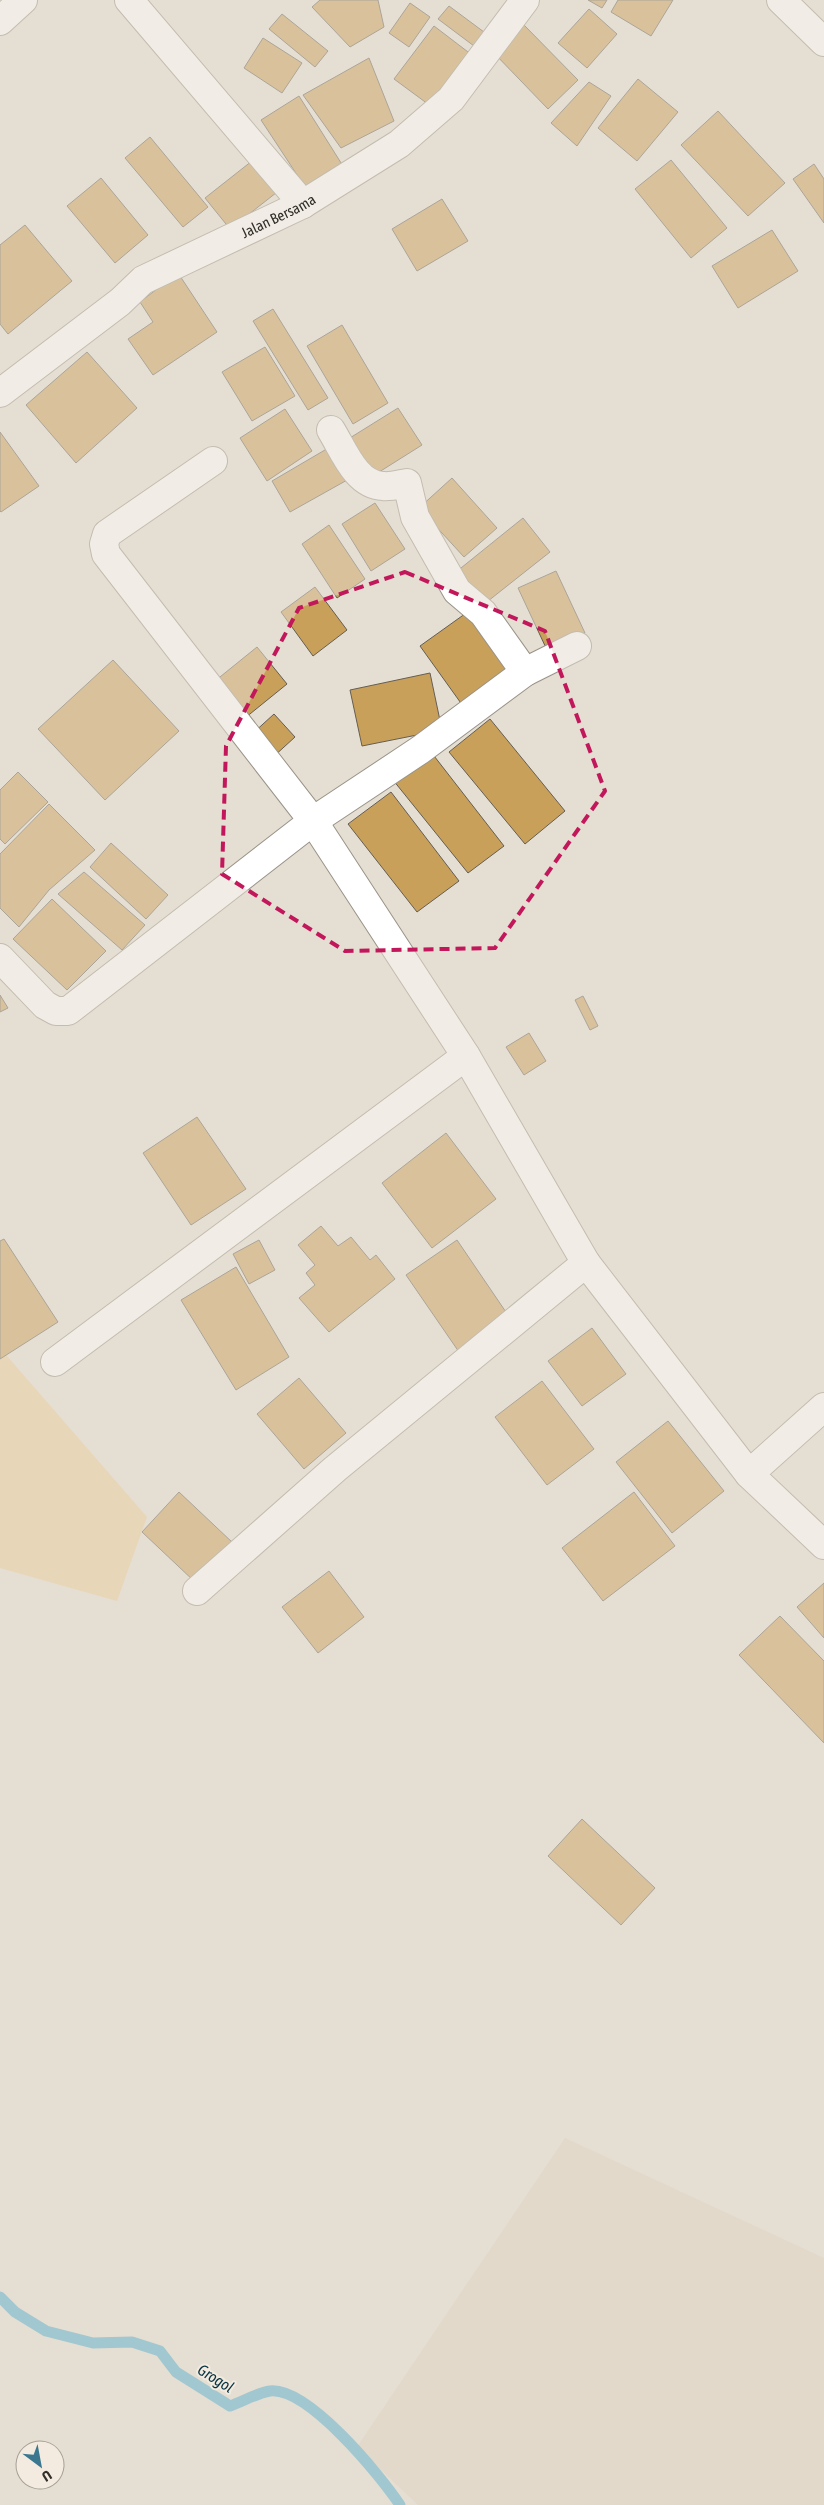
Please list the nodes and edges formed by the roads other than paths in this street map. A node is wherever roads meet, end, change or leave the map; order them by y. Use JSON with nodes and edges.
{"nodes":[{"id":1,"x":23,"y":0,"type":"edge"},
{"id":2,"x":129,"y":0,"type":"edge"},
{"id":3,"x":525,"y":0,"type":"edge"},
{"id":4,"x":781,"y":0,"type":"edge"},
{"id":5,"x":0,"y":21,"type":"edge"},
{"id":6,"x":824,"y":42,"type":"edge"},
{"id":7,"x":303,"y":204,"type":"junction"},
{"id":8,"x":0,"y":392,"type":"edge"},
{"id":9,"x":331,"y":430,"type":"dead end"},
{"id":10,"x":213,"y":461,"type":"dead end"},
{"id":11,"x":577,"y":646,"type":"dead end"},
{"id":12,"x":525,"y":672,"type":"junction"},
{"id":13,"x":313,"y":821,"type":"junction"},
{"id":14,"x":0,"y":958,"type":"edge"},
{"id":15,"x":466,"y":1056,"type":"junction"},
{"id":16,"x":586,"y":1263,"type":"junction"},
{"id":17,"x":55,"y":1362,"type":"dead end"},
{"id":18,"x":824,"y":1407,"type":"edge"},
{"id":19,"x":749,"y":1474,"type":"junction"},
{"id":20,"x":824,"y":1545,"type":"edge"},
{"id":21,"x":197,"y":1591,"type":"dead end"}],
"edges":[{"from":1,"to":5,"type":"street"},
{"from":2,"to":7,"type":"street"},
{"from":3,"to":7,"type":"street","name":"Jalan Bersama"},
{"from":4,"to":6,"type":"street"},
{"from":7,"to":8,"type":"street","name":"Jalan Bersama"},
{"from":9,"to":12,"type":"street"},
{"from":10,"to":13,"type":"street"},
{"from":11,"to":12,"type":"street"},
{"from":12,"to":13,"type":"street"},
{"from":13,"to":14,"type":"street"},
{"from":13,"to":15,"type":"street"},
{"from":15,"to":16,"type":"street"},
{"from":15,"to":17,"type":"street"},
{"from":16,"to":19,"type":"street"},
{"from":16,"to":21,"type":"street"},
{"from":18,"to":19,"type":"street"},
{"from":19,"to":20,"type":"street"}]}
